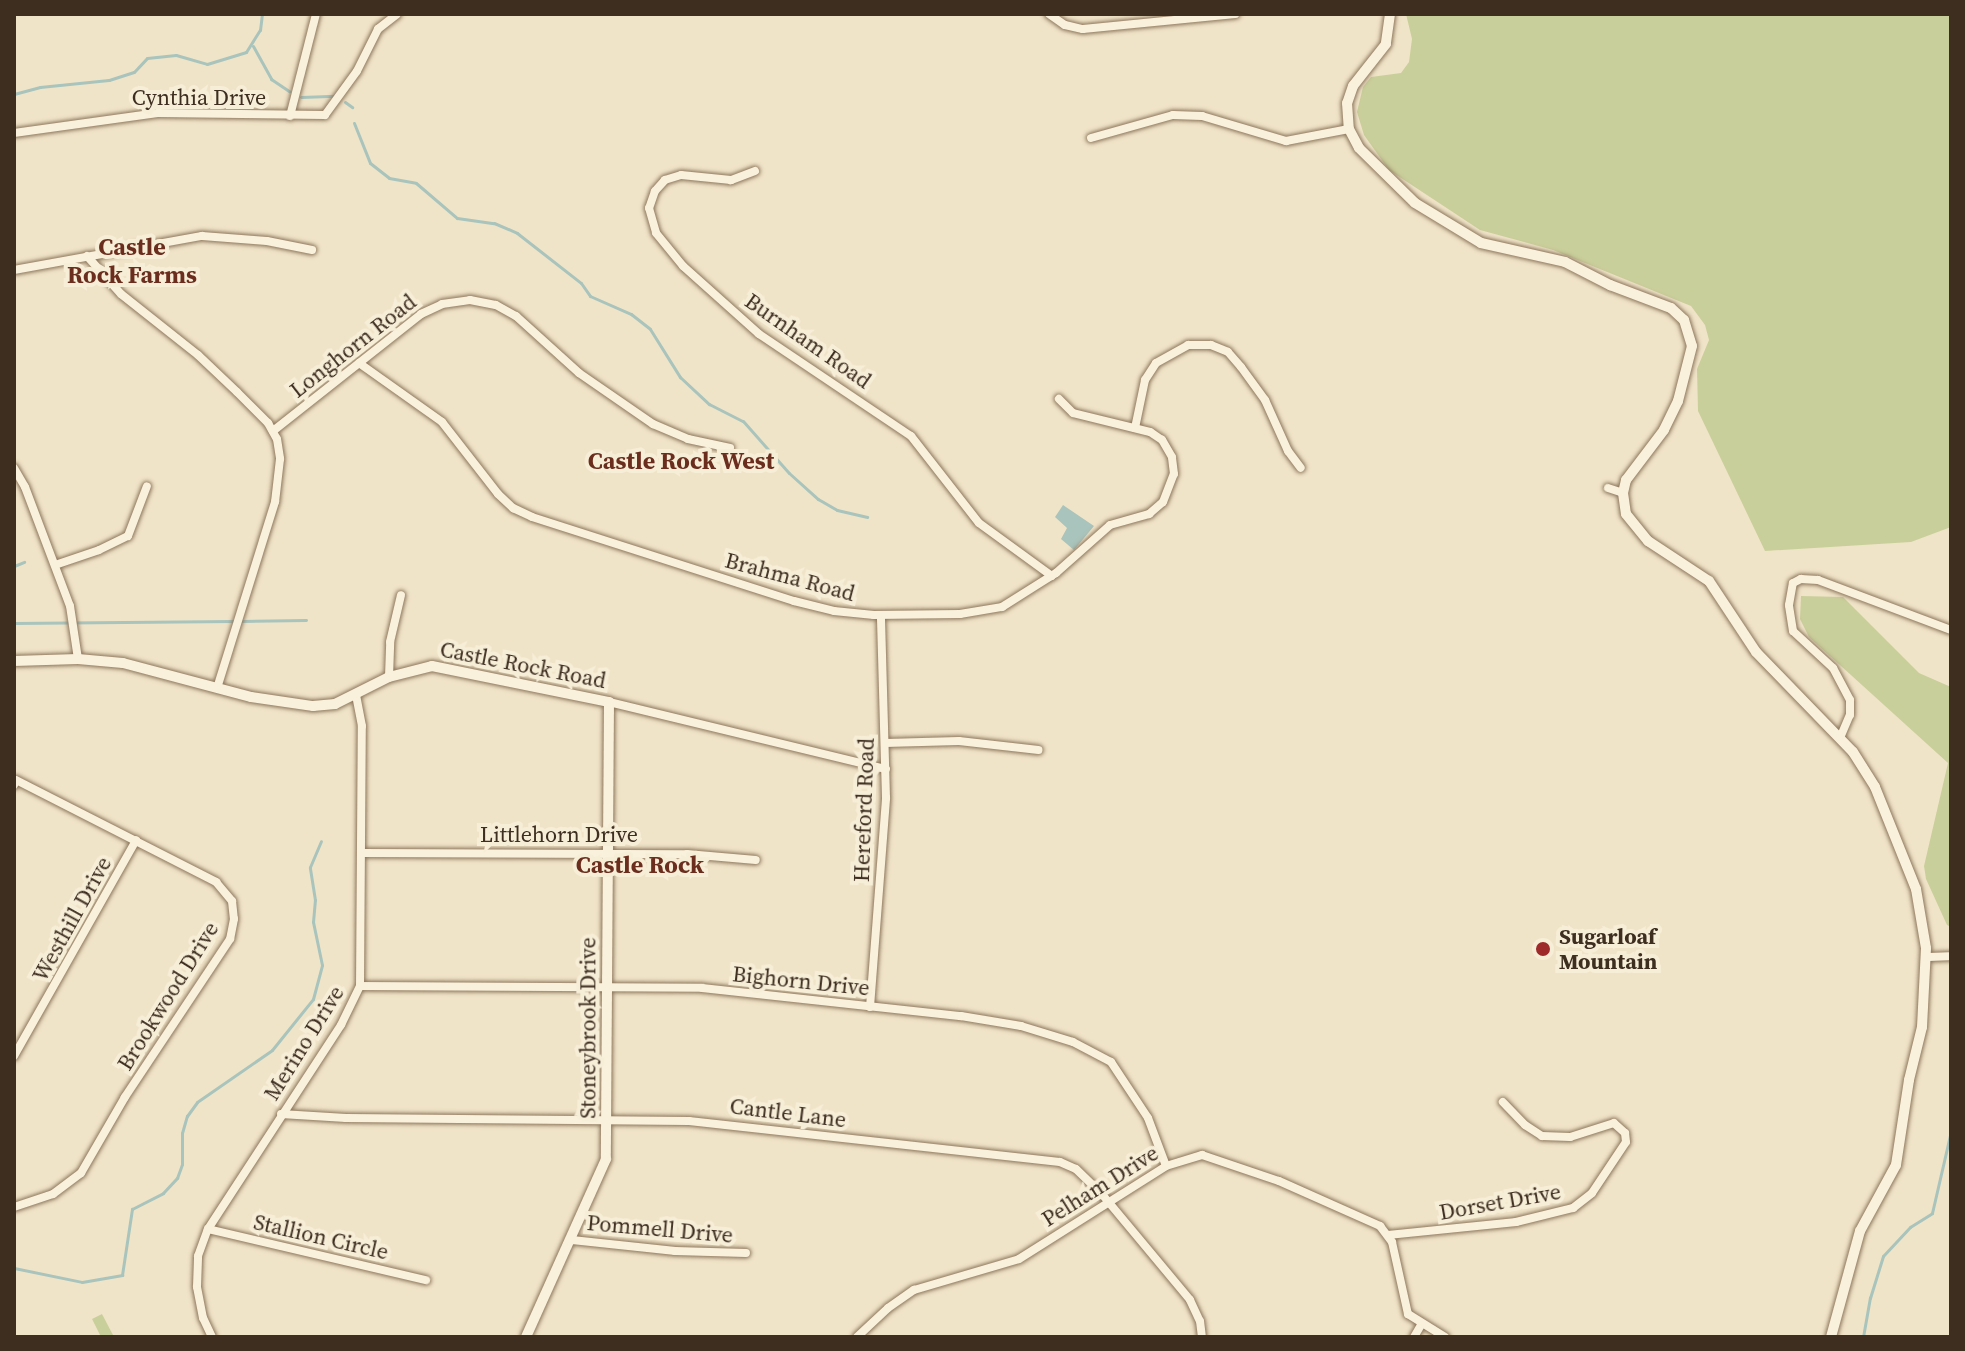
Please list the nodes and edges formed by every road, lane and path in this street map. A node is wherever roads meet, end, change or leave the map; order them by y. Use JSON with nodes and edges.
{"nodes":[{"id":1,"x":316,"y":14,"type":"edge"},
{"id":2,"x":397,"y":14,"type":"edge"},
{"id":3,"x":1049,"y":14,"type":"edge"},
{"id":4,"x":1235,"y":14,"type":"edge"},
{"id":5,"x":1390,"y":14,"type":"edge"},
{"id":6,"x":290,"y":116,"type":"junction"},
{"id":7,"x":1349,"y":129,"type":"junction"},
{"id":8,"x":14,"y":133,"type":"edge"},
{"id":9,"x":1091,"y":138,"type":"dead end"},
{"id":10,"x":755,"y":171,"type":"dead end"},
{"id":11,"x":312,"y":250,"type":"dead end"},
{"id":12,"x":87,"y":256,"type":"junction"},
{"id":13,"x":14,"y":270,"type":"edge"},
{"id":14,"x":359,"y":363,"type":"junction"},
{"id":15,"x":1059,"y":399,"type":"dead end"},
{"id":16,"x":1135,"y":428,"type":"junction"},
{"id":17,"x":273,"y":431,"type":"junction"},
{"id":18,"x":730,"y":448,"type":"dead end"},
{"id":19,"x":14,"y":468,"type":"edge"},
{"id":20,"x":1301,"y":468,"type":"dead end"},
{"id":21,"x":147,"y":486,"type":"dead end"},
{"id":22,"x":1608,"y":488,"type":"dead end"},
{"id":23,"x":1623,"y":493,"type":"junction"},
{"id":24,"x":55,"y":565,"type":"junction"},
{"id":25,"x":1052,"y":576,"type":"junction"},
{"id":26,"x":401,"y":595,"type":"dead end"},
{"id":27,"x":881,"y":615,"type":"junction"},
{"id":28,"x":1951,"y":630,"type":"edge"},
{"id":29,"x":78,"y":659,"type":"junction"},
{"id":30,"x":14,"y":661,"type":"edge"},
{"id":31,"x":389,"y":677,"type":"junction"},
{"id":32,"x":217,"y":688,"type":"junction"},
{"id":33,"x":356,"y":695,"type":"junction"},
{"id":34,"x":609,"y":702,"type":"junction"},
{"id":35,"x":1840,"y":738,"type":"junction"},
{"id":36,"x":885,"y":743,"type":"junction"},
{"id":37,"x":1038,"y":750,"type":"dead end"},
{"id":38,"x":886,"y":769,"type":"junction"},
{"id":39,"x":15,"y":782,"type":"edge"},
{"id":40,"x":136,"y":840,"type":"junction"},
{"id":41,"x":362,"y":853,"type":"junction"},
{"id":42,"x":609,"y":853,"type":"junction"},
{"id":43,"x":756,"y":860,"type":"dead end"},
{"id":44,"x":1951,"y":956,"type":"edge"},
{"id":45,"x":1926,"y":957,"type":"junction"},
{"id":46,"x":360,"y":986,"type":"junction"},
{"id":47,"x":608,"y":987,"type":"junction"},
{"id":48,"x":870,"y":1007,"type":"junction"},
{"id":49,"x":14,"y":1056,"type":"edge"},
{"id":50,"x":1503,"y":1102,"type":"dead end"},
{"id":51,"x":281,"y":1114,"type":"junction"},
{"id":52,"x":607,"y":1118,"type":"junction"},
{"id":53,"x":1166,"y":1166,"type":"junction"},
{"id":54,"x":1108,"y":1200,"type":"junction"},
{"id":55,"x":14,"y":1207,"type":"edge"},
{"id":56,"x":208,"y":1229,"type":"junction"},
{"id":57,"x":1388,"y":1235,"type":"junction"},
{"id":58,"x":572,"y":1240,"type":"junction"},
{"id":59,"x":746,"y":1253,"type":"dead end"},
{"id":60,"x":426,"y":1280,"type":"dead end"},
{"id":61,"x":1421,"y":1325,"type":"junction"},
{"id":62,"x":212,"y":1337,"type":"edge"},
{"id":63,"x":526,"y":1337,"type":"edge"},
{"id":64,"x":857,"y":1337,"type":"edge"},
{"id":65,"x":1202,"y":1337,"type":"edge"},
{"id":66,"x":1414,"y":1337,"type":"edge"},
{"id":67,"x":1445,"y":1337,"type":"edge"},
{"id":68,"x":1831,"y":1337,"type":"edge"}],
"edges":[{"from":1,"to":6,"type":"street"},
{"from":2,"to":6,"type":"street","name":"Cynthia Drive"},
{"from":3,"to":4,"type":"street"},
{"from":5,"to":7,"type":"street"},
{"from":6,"to":8,"type":"street","name":"Cynthia Drive"},
{"from":7,"to":9,"type":"street"},
{"from":7,"to":23,"type":"street"},
{"from":10,"to":25,"type":"street","name":"Burnham Road"},
{"from":11,"to":12,"type":"street"},
{"from":12,"to":13,"type":"street"},
{"from":12,"to":17,"type":"street"},
{"from":14,"to":17,"type":"street","name":"Longhorn Road"},
{"from":14,"to":18,"type":"street","name":"Longhorn Road"},
{"from":14,"to":27,"type":"street","name":"Brahma Road"},
{"from":15,"to":16,"type":"street","name":"Brahma Road"},
{"from":16,"to":20,"type":"street"},
{"from":16,"to":25,"type":"street","name":"Brahma Road"},
{"from":17,"to":32,"type":"street"},
{"from":19,"to":24,"type":"street"},
{"from":21,"to":24,"type":"street"},
{"from":22,"to":23,"type":"street"},
{"from":23,"to":35,"type":"street"},
{"from":24,"to":29,"type":"street"},
{"from":25,"to":27,"type":"street","name":"Brahma Road"},
{"from":26,"to":31,"type":"street"},
{"from":27,"to":36,"type":"street","name":"Hereford Road"},
{"from":28,"to":35,"type":"street"},
{"from":29,"to":30,"type":"street","name":"Castle Rock Road"},
{"from":29,"to":32,"type":"street","name":"Castle Rock Road"},
{"from":31,"to":33,"type":"street","name":"Castle Rock Road"},
{"from":31,"to":34,"type":"street","name":"Castle Rock Road"},
{"from":32,"to":33,"type":"street","name":"Castle Rock Road"},
{"from":33,"to":41,"type":"street","name":"Merino Drive"},
{"from":34,"to":38,"type":"street","name":"Castle Rock Road"},
{"from":34,"to":42,"type":"street","name":"Stoneybrook Drive"},
{"from":35,"to":45,"type":"street"},
{"from":36,"to":37,"type":"street"},
{"from":36,"to":38,"type":"street","name":"Hereford Road"},
{"from":38,"to":48,"type":"street","name":"Hereford Road"},
{"from":39,"to":40,"type":"street","name":"Brookwood Drive"},
{"from":40,"to":49,"type":"street","name":"Westhill Drive"},
{"from":40,"to":55,"type":"street","name":"Brookwood Drive"},
{"from":41,"to":42,"type":"street","name":"Littlehorn Drive"},
{"from":41,"to":46,"type":"street","name":"Merino Drive"},
{"from":42,"to":43,"type":"street","name":"Littlehorn Drive"},
{"from":42,"to":47,"type":"street","name":"Stoneybrook Drive"},
{"from":44,"to":45,"type":"street"},
{"from":45,"to":68,"type":"street"},
{"from":46,"to":47,"type":"street","name":"Bighorn Drive"},
{"from":46,"to":51,"type":"street","name":"Merino Drive"},
{"from":47,"to":48,"type":"street","name":"Bighorn Drive"},
{"from":47,"to":52,"type":"street","name":"Stoneybrook Drive"},
{"from":48,"to":53,"type":"street","name":"Bighorn Drive"},
{"from":50,"to":57,"type":"street","name":"Dorset Drive"},
{"from":51,"to":52,"type":"street","name":"Cantle Lane"},
{"from":51,"to":56,"type":"street","name":"Merino Drive"},
{"from":52,"to":54,"type":"street","name":"Cantle Lane"},
{"from":52,"to":58,"type":"street","name":"Stoneybrook Drive"},
{"from":53,"to":54,"type":"street","name":"Pelham Drive"},
{"from":53,"to":57,"type":"street","name":"Pelham Drive"},
{"from":54,"to":64,"type":"street","name":"Pelham Drive"},
{"from":54,"to":65,"type":"street","name":"Cantle Lane"},
{"from":56,"to":60,"type":"street","name":"Stallion Circle"},
{"from":56,"to":62,"type":"street","name":"Merino Drive"},
{"from":57,"to":61,"type":"street"},
{"from":58,"to":59,"type":"street","name":"Pommell Drive"},
{"from":58,"to":63,"type":"street","name":"Stoneybrook Drive"},
{"from":61,"to":66,"type":"street"},
{"from":61,"to":67,"type":"street"}]}
